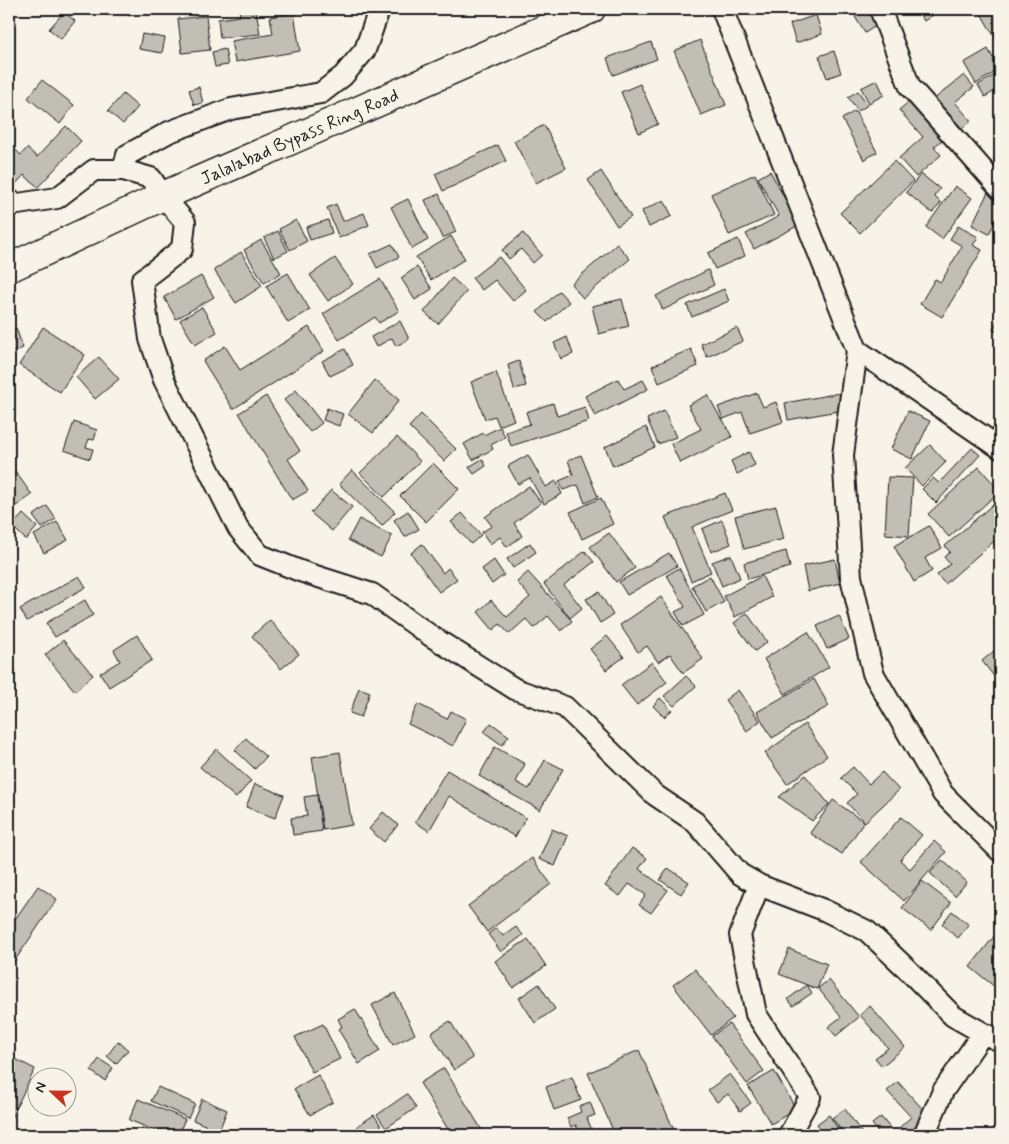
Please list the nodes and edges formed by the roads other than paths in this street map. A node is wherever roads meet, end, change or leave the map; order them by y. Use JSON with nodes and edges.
{"nodes":[{"id":1,"x":377,"y":9,"type":"edge"},
{"id":2,"x":591,"y":9,"type":"edge"},
{"id":3,"x":722,"y":9,"type":"edge"},
{"id":4,"x":880,"y":9,"type":"edge"},
{"id":5,"x":124,"y":170,"type":"junction"},
{"id":6,"x":1000,"y":189,"type":"edge"},
{"id":7,"x":163,"y":196,"type":"junction"},
{"id":8,"x":9,"y":201,"type":"edge"},
{"id":9,"x":9,"y":268,"type":"edge"},
{"id":10,"x":857,"y":350,"type":"junction"},
{"id":11,"x":1000,"y":448,"type":"edge"},
{"id":12,"x":1000,"y":851,"type":"edge"},
{"id":13,"x":760,"y":885,"type":"junction"},
{"id":14,"x":992,"y":1037,"type":"edge"},
{"id":15,"x":789,"y":1135,"type":"edge"},
{"id":16,"x":924,"y":1135,"type":"edge"}],
"edges":[{"from":1,"to":5,"type":"street"},
{"from":2,"to":7,"type":"highway","name":"Jalalabad Bypass Ring Road"},
{"from":3,"to":10,"type":"street"},
{"from":4,"to":6,"type":"street"},
{"from":5,"to":7,"type":"street"},
{"from":5,"to":8,"type":"street"},
{"from":7,"to":9,"type":"highway","name":"Jalalabad Bypass Ring Road"},
{"from":7,"to":13,"type":"street"},
{"from":10,"to":11,"type":"street"},
{"from":10,"to":12,"type":"street"},
{"from":13,"to":14,"type":"street"},
{"from":13,"to":15,"type":"street"},
{"from":14,"to":16,"type":"street"}]}
